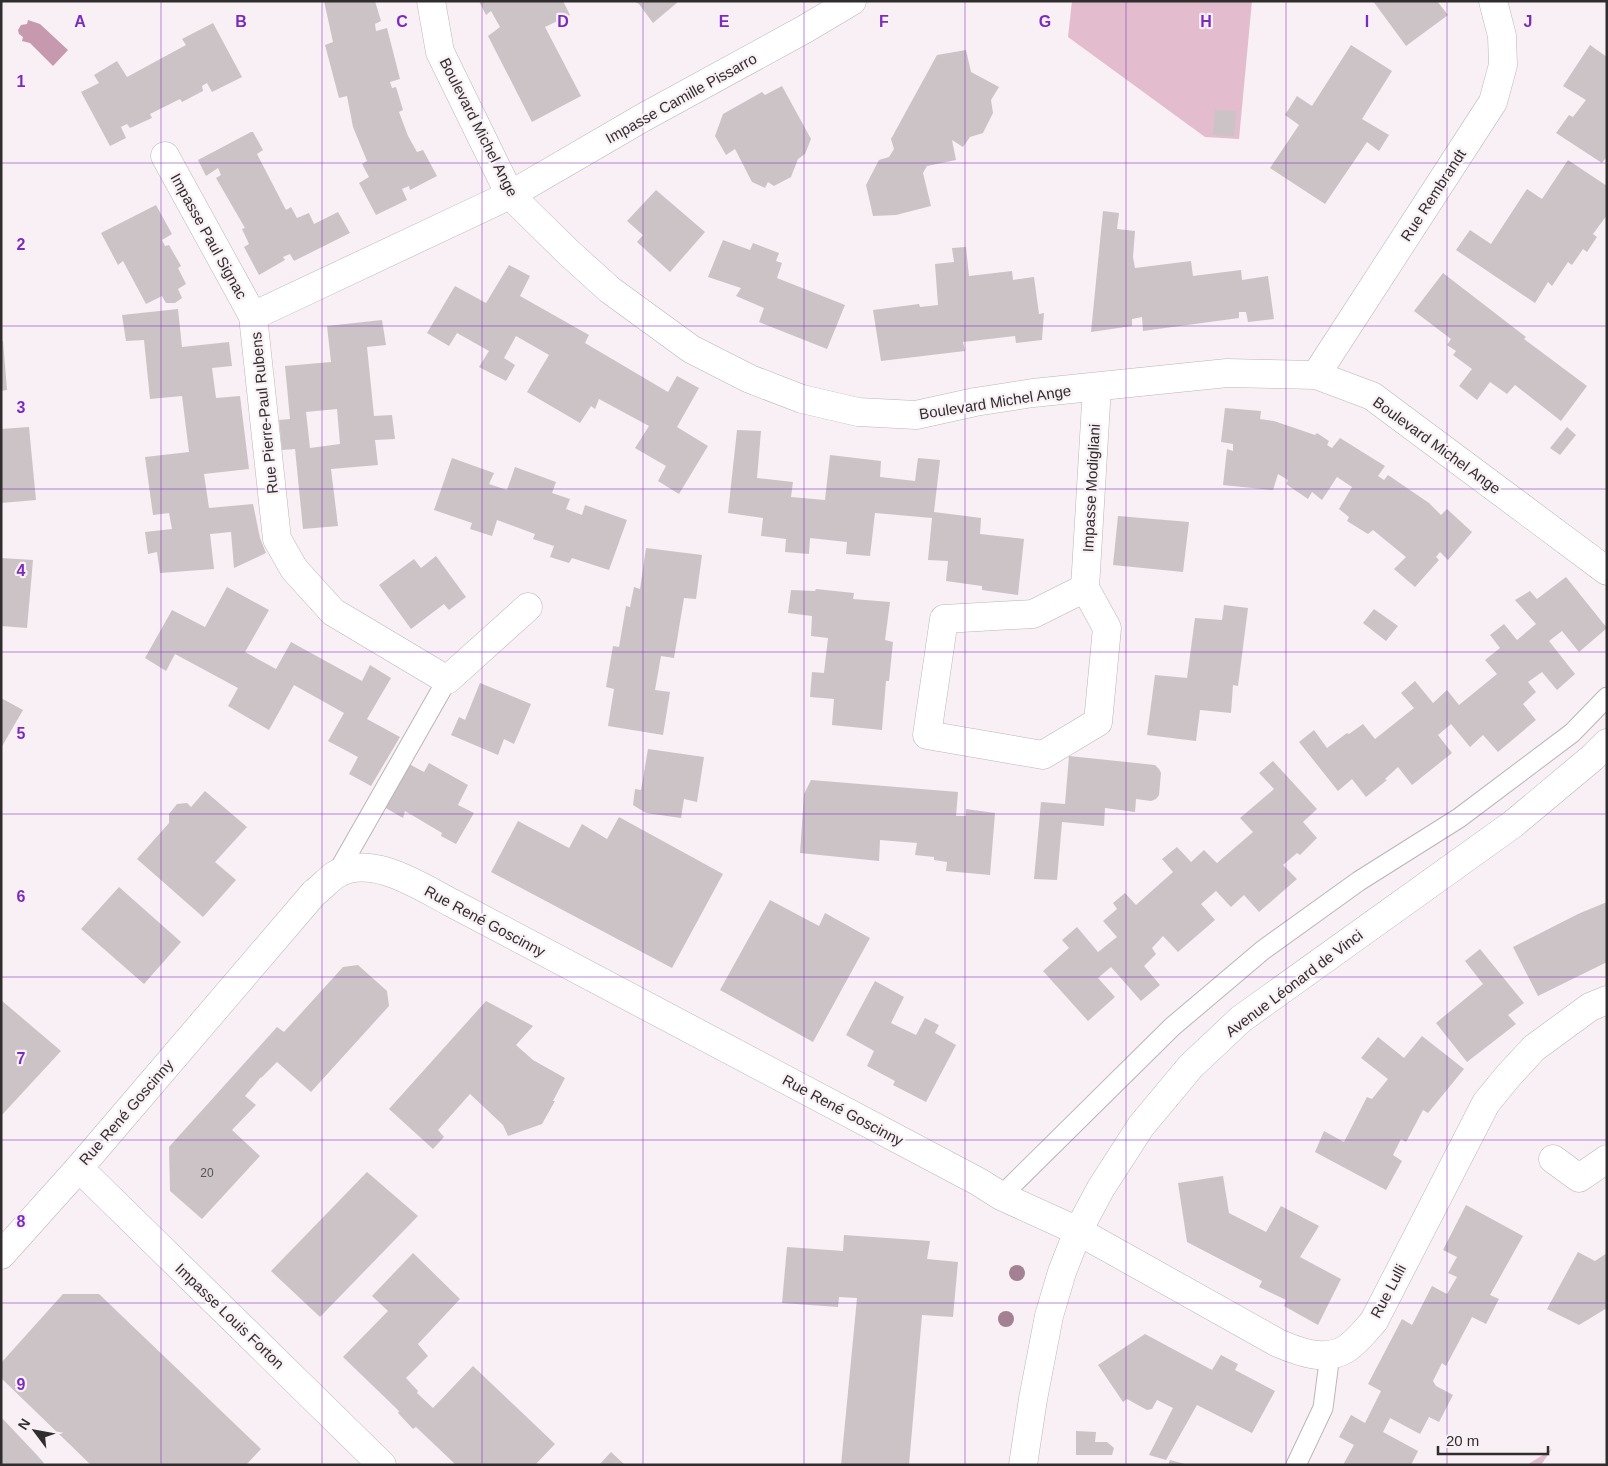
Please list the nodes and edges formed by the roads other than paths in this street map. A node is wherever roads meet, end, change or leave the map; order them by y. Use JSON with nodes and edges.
{"nodes":[{"id":1,"x":431,"y":1,"type":"edge"},
{"id":2,"x":852,"y":1,"type":"edge"},
{"id":3,"x":1493,"y":1,"type":"edge"},
{"id":4,"x":165,"y":156,"type":"dead end"},
{"id":5,"x":510,"y":195,"type":"junction"},
{"id":6,"x":253,"y":316,"type":"junction"},
{"id":7,"x":1316,"y":375,"type":"junction"},
{"id":8,"x":1097,"y":388,"type":"junction"},
{"id":9,"x":1607,"y":571,"type":"edge"},
{"id":10,"x":1085,"y":588,"type":"junction"},
{"id":11,"x":528,"y":607,"type":"dead end"},
{"id":12,"x":447,"y":680,"type":"junction"},
{"id":13,"x":1607,"y":697,"type":"edge"},
{"id":14,"x":1607,"y":743,"type":"edge"},
{"id":15,"x":336,"y":875,"type":"junction"},
{"id":16,"x":1607,"y":1000,"type":"edge"},
{"id":17,"x":1553,"y":1159,"type":"dead end"},
{"id":18,"x":1607,"y":1159,"type":"edge"},
{"id":19,"x":79,"y":1168,"type":"junction"},
{"id":20,"x":1001,"y":1196,"type":"junction"},
{"id":21,"x":1078,"y":1231,"type":"junction"},
{"id":22,"x":1,"y":1255,"type":"edge"},
{"id":23,"x":1330,"y":1354,"type":"junction"},
{"id":24,"x":382,"y":1465,"type":"edge"},
{"id":25,"x":1023,"y":1465,"type":"edge"},
{"id":26,"x":1296,"y":1465,"type":"edge"}],
"edges":[{"from":1,"to":5,"type":"street","name":"Boulevard Michel Ange"},
{"from":2,"to":5,"type":"street","name":"Impasse Camille Pissarro"},
{"from":3,"to":7,"type":"street","name":"Rue Rembrandt"},
{"from":4,"to":6,"type":"street","name":"Impasse Paul Signac"},
{"from":5,"to":6,"type":"street","name":"Rue Pierre-Paul Rubens"},
{"from":5,"to":8,"type":"street","name":"Boulevard Michel Ange"},
{"from":6,"to":12,"type":"street","name":"Rue Pierre-Paul Rubens"},
{"from":7,"to":8,"type":"street","name":"Boulevard Michel Ange"},
{"from":7,"to":9,"type":"street","name":"Boulevard Michel Ange"},
{"from":8,"to":10,"type":"street","name":"Impasse Modigliani"},
{"from":10,"to":10,"type":"street"},
{"from":11,"to":12,"type":"street"},
{"from":12,"to":15,"type":"lane"},
{"from":13,"to":20,"type":"lane"},
{"from":14,"to":21,"type":"street","name":"Avenue Léonard de Vinci"},
{"from":15,"to":19,"type":"street","name":"Rue René Goscinny"},
{"from":15,"to":20,"type":"street","name":"Rue René Goscinny"},
{"from":16,"to":23,"type":"street","name":"Rue Lulli"},
{"from":17,"to":18,"type":"street"},
{"from":19,"to":22,"type":"street","name":"Rue René Goscinny"},
{"from":19,"to":24,"type":"street","name":"Impasse Louis Forton"},
{"from":20,"to":21,"type":"street","name":"Rue René Goscinny"},
{"from":21,"to":23,"type":"street","name":"Rue Lulli"},
{"from":21,"to":25,"type":"street","name":"Avenue Léonard de Vinci"},
{"from":23,"to":26,"type":"lane"}]}
